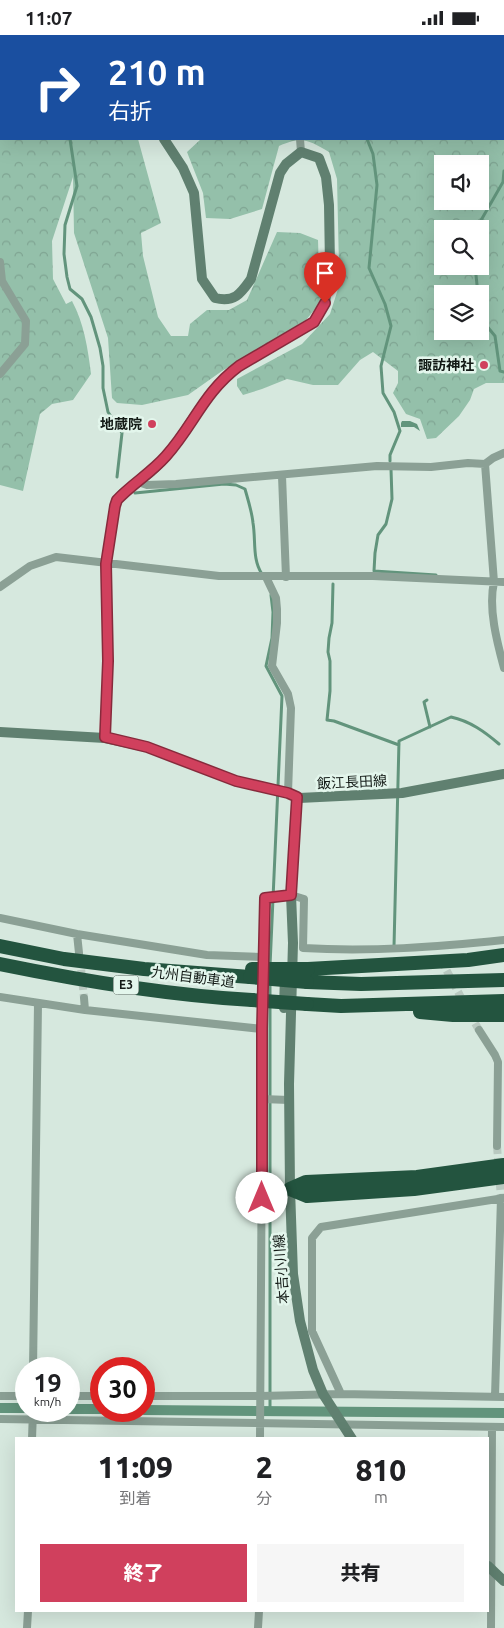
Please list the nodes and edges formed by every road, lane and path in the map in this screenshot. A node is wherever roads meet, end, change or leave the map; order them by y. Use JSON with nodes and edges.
{"nodes":[{"id":1,"x":165,"y":140,"type":"edge"},
{"id":2,"x":300,"y":140,"type":"edge"},
{"id":3,"x":301,"y":152,"type":"junction"},
{"id":4,"x":0,"y":263,"type":"edge"},
{"id":5,"x":0,"y":374,"type":"edge"},
{"id":6,"x":504,"y":453,"type":"edge"},
{"id":7,"x":485,"y":464,"type":"junction"},
{"id":8,"x":282,"y":476,"type":"junction"},
{"id":9,"x":138,"y":482,"type":"junction"},
{"id":10,"x":122,"y":494,"type":"joint"},
{"id":11,"x":106,"y":564,"type":"junction"},
{"id":12,"x":266,"y":577,"type":"junction"},
{"id":13,"x":286,"y":577,"type":"junction"},
{"id":14,"x":494,"y":582,"type":"junction"},
{"id":15,"x":504,"y":582,"type":"edge"},
{"id":16,"x":0,"y":587,"type":"edge"},
{"id":17,"x":504,"y":668,"type":"edge"},
{"id":18,"x":0,"y":732,"type":"edge"},
{"id":19,"x":11,"y":733,"type":"junction"},
{"id":20,"x":105,"y":737,"type":"junction"},
{"id":21,"x":0,"y":738,"type":"edge"},
{"id":22,"x":504,"y":774,"type":"edge"},
{"id":23,"x":292,"y":795,"type":"junction"},
{"id":24,"x":291,"y":895,"type":"junction"},
{"id":25,"x":0,"y":918,"type":"edge"},
{"id":26,"x":77,"y":934,"type":"junction"},
{"id":27,"x":504,"y":939,"type":"edge"},
{"id":28,"x":0,"y":946,"type":"edge"},
{"id":29,"x":434,"y":947,"type":"junction"},
{"id":30,"x":79,"y":953,"type":"tunnel mouth"},
{"id":31,"x":504,"y":955,"type":"edge"},
{"id":32,"x":263,"y":957,"type":"junction"},
{"id":33,"x":441,"y":960,"type":"tunnel mouth"},
{"id":34,"x":0,"y":964,"type":"edge"},
{"id":35,"x":308,"y":975,"type":"junction"},
{"id":36,"x":504,"y":980,"type":"edge"},
{"id":37,"x":0,"y":997,"type":"edge"},
{"id":38,"x":84,"y":998,"type":"tunnel mouth"},
{"id":39,"x":504,"y":1001,"type":"edge"},
{"id":40,"x":38,"y":1003,"type":"junction"},
{"id":41,"x":341,"y":1006,"type":"junction"},
{"id":42,"x":85,"y":1010,"type":"junction"},
{"id":43,"x":504,"y":1015,"type":"edge"},
{"id":44,"x":262,"y":1029,"type":"junction"},
{"id":45,"x":479,"y":1030,"type":"tunnel mouth"},
{"id":46,"x":262,"y":1099,"type":"junction"},
{"id":47,"x":289,"y":1100,"type":"junction"},
{"id":48,"x":498,"y":1146,"type":"tunnel mouth"},
{"id":49,"x":504,"y":1165,"type":"edge"},
{"id":50,"x":504,"y":1177,"type":"edge"},
{"id":51,"x":290,"y":1189,"type":"junction"},
{"id":52,"x":502,"y":1198,"type":"edge"},
{"id":53,"x":34,"y":1357,"type":"edge"},
{"id":54,"x":341,"y":1393,"type":"junction"},
{"id":55,"x":323,"y":1394,"type":"junction"},
{"id":56,"x":0,"y":1396,"type":"edge"},
{"id":57,"x":155,"y":1396,"type":"edge"},
{"id":58,"x":261,"y":1396,"type":"junction"},
{"id":59,"x":495,"y":1396,"type":"junction"},
{"id":60,"x":15,"y":1397,"type":"edge"},
{"id":61,"x":504,"y":1397,"type":"edge"},
{"id":62,"x":15,"y":1417,"type":"edge"},
{"id":63,"x":80,"y":1417,"type":"edge"},
{"id":64,"x":0,"y":1419,"type":"edge"},
{"id":65,"x":32,"y":1422,"type":"edge"},
{"id":66,"x":260,"y":1423,"type":"junction"},
{"id":67,"x":342,"y":1425,"type":"junction"},
{"id":68,"x":492,"y":1427,"type":"junction"},
{"id":69,"x":504,"y":1427,"type":"edge"},
{"id":70,"x":32,"y":1437,"type":"edge"},
{"id":71,"x":260,"y":1437,"type":"edge"},
{"id":72,"x":351,"y":1437,"type":"edge"},
{"id":73,"x":490,"y":1568,"type":"edge"},
{"id":74,"x":504,"y":1581,"type":"edge"},
{"id":75,"x":28,"y":1612,"type":"edge"},
{"id":76,"x":258,"y":1612,"type":"edge"},
{"id":77,"x":27,"y":1628,"type":"edge"},
{"id":78,"x":258,"y":1628,"type":"edge"},
{"id":79,"x":491,"y":1628,"type":"edge"}],
"edges":[{"from":1,"to":3,"type":"main road"},
{"from":2,"to":3,"type":"street"},
{"from":3,"to":9,"type":"main road"},
{"from":4,"to":5,"type":"street"},
{"from":6,"to":7,"type":"street"},
{"from":7,"to":8,"type":"street"},
{"from":7,"to":14,"type":"street"},
{"from":8,"to":9,"type":"street"},
{"from":8,"to":13,"type":"street"},
{"from":9,"to":10,"type":"main road"},
{"from":10,"to":11,"type":"street"},
{"from":11,"to":12,"type":"street"},
{"from":11,"to":16,"type":"street"},
{"from":11,"to":20,"type":"street"},
{"from":12,"to":13,"type":"street"},
{"from":12,"to":23,"type":"street"},
{"from":13,"to":14,"type":"street"},
{"from":14,"to":15,"type":"street"},
{"from":14,"to":17,"type":"street"},
{"from":18,"to":19,"type":"main road","name":"飯江長田線"},
{"from":19,"to":20,"type":"main road","name":"飯江長田線"},
{"from":19,"to":21,"type":"main road"},
{"from":20,"to":23,"type":"main road","name":"飯江長田線"},
{"from":22,"to":23,"type":"main road","name":"飯江長田線"},
{"from":23,"to":24,"type":"main road","name":"本吉小川線"},
{"from":24,"to":29,"type":"street"},
{"from":24,"to":32,"type":"street"},
{"from":24,"to":47,"type":"main road","name":"本吉小川線"},
{"from":25,"to":26,"type":"street"},
{"from":26,"to":30,"type":"street"},
{"from":26,"to":32,"type":"street"},
{"from":27,"to":29,"type":"street"},
{"from":28,"to":35,"type":"highway","name":"九州自動車道","number":"E3","bridge":true},
{"from":29,"to":33,"type":"street"},
{"from":31,"to":35,"type":"highway"},
{"from":32,"to":44,"type":"street"},
{"from":34,"to":41,"type":"highway","name":"九州自動車道","number":"E3","bridge":true},
{"from":35,"to":36,"type":"highway","name":"九州自動車道","number":"E3"},
{"from":37,"to":40,"type":"street"},
{"from":38,"to":42,"type":"street"},
{"from":39,"to":41,"type":"highway","name":"九州自動車道","number":"E3"},
{"from":40,"to":42,"type":"street"},
{"from":40,"to":53,"type":"street"},
{"from":41,"to":43,"type":"highway"},
{"from":42,"to":44,"type":"street"},
{"from":44,"to":46,"type":"street"},
{"from":45,"to":48,"type":"street"},
{"from":46,"to":47,"type":"street"},
{"from":46,"to":58,"type":"street"},
{"from":47,"to":51,"type":"main road","name":"本吉小川線"},
{"from":49,"to":51,"type":"highway"},
{"from":50,"to":51,"type":"highway"},
{"from":51,"to":55,"type":"main road","name":"本吉小川線"},
{"from":52,"to":54,"type":"street"},
{"from":52,"to":59,"type":"street"},
{"from":54,"to":55,"type":"street"},
{"from":54,"to":59,"type":"street"},
{"from":55,"to":58,"type":"street"},
{"from":55,"to":67,"type":"main road","name":"本吉小川線"},
{"from":56,"to":60,"type":"street"},
{"from":57,"to":58,"type":"street"},
{"from":58,"to":66,"type":"street"},
{"from":59,"to":61,"type":"street"},
{"from":62,"to":64,"type":"street"},
{"from":63,"to":66,"type":"street"},
{"from":65,"to":70,"type":"street"},
{"from":66,"to":67,"type":"street"},
{"from":66,"to":71,"type":"street"},
{"from":67,"to":68,"type":"street"},
{"from":67,"to":72,"type":"main road","name":"本吉小川線"},
{"from":68,"to":69,"type":"street"},
{"from":68,"to":73,"type":"street"},
{"from":73,"to":74,"type":"main road"},
{"from":73,"to":79,"type":"street"},
{"from":75,"to":77,"type":"street"},
{"from":76,"to":78,"type":"street"}]}
